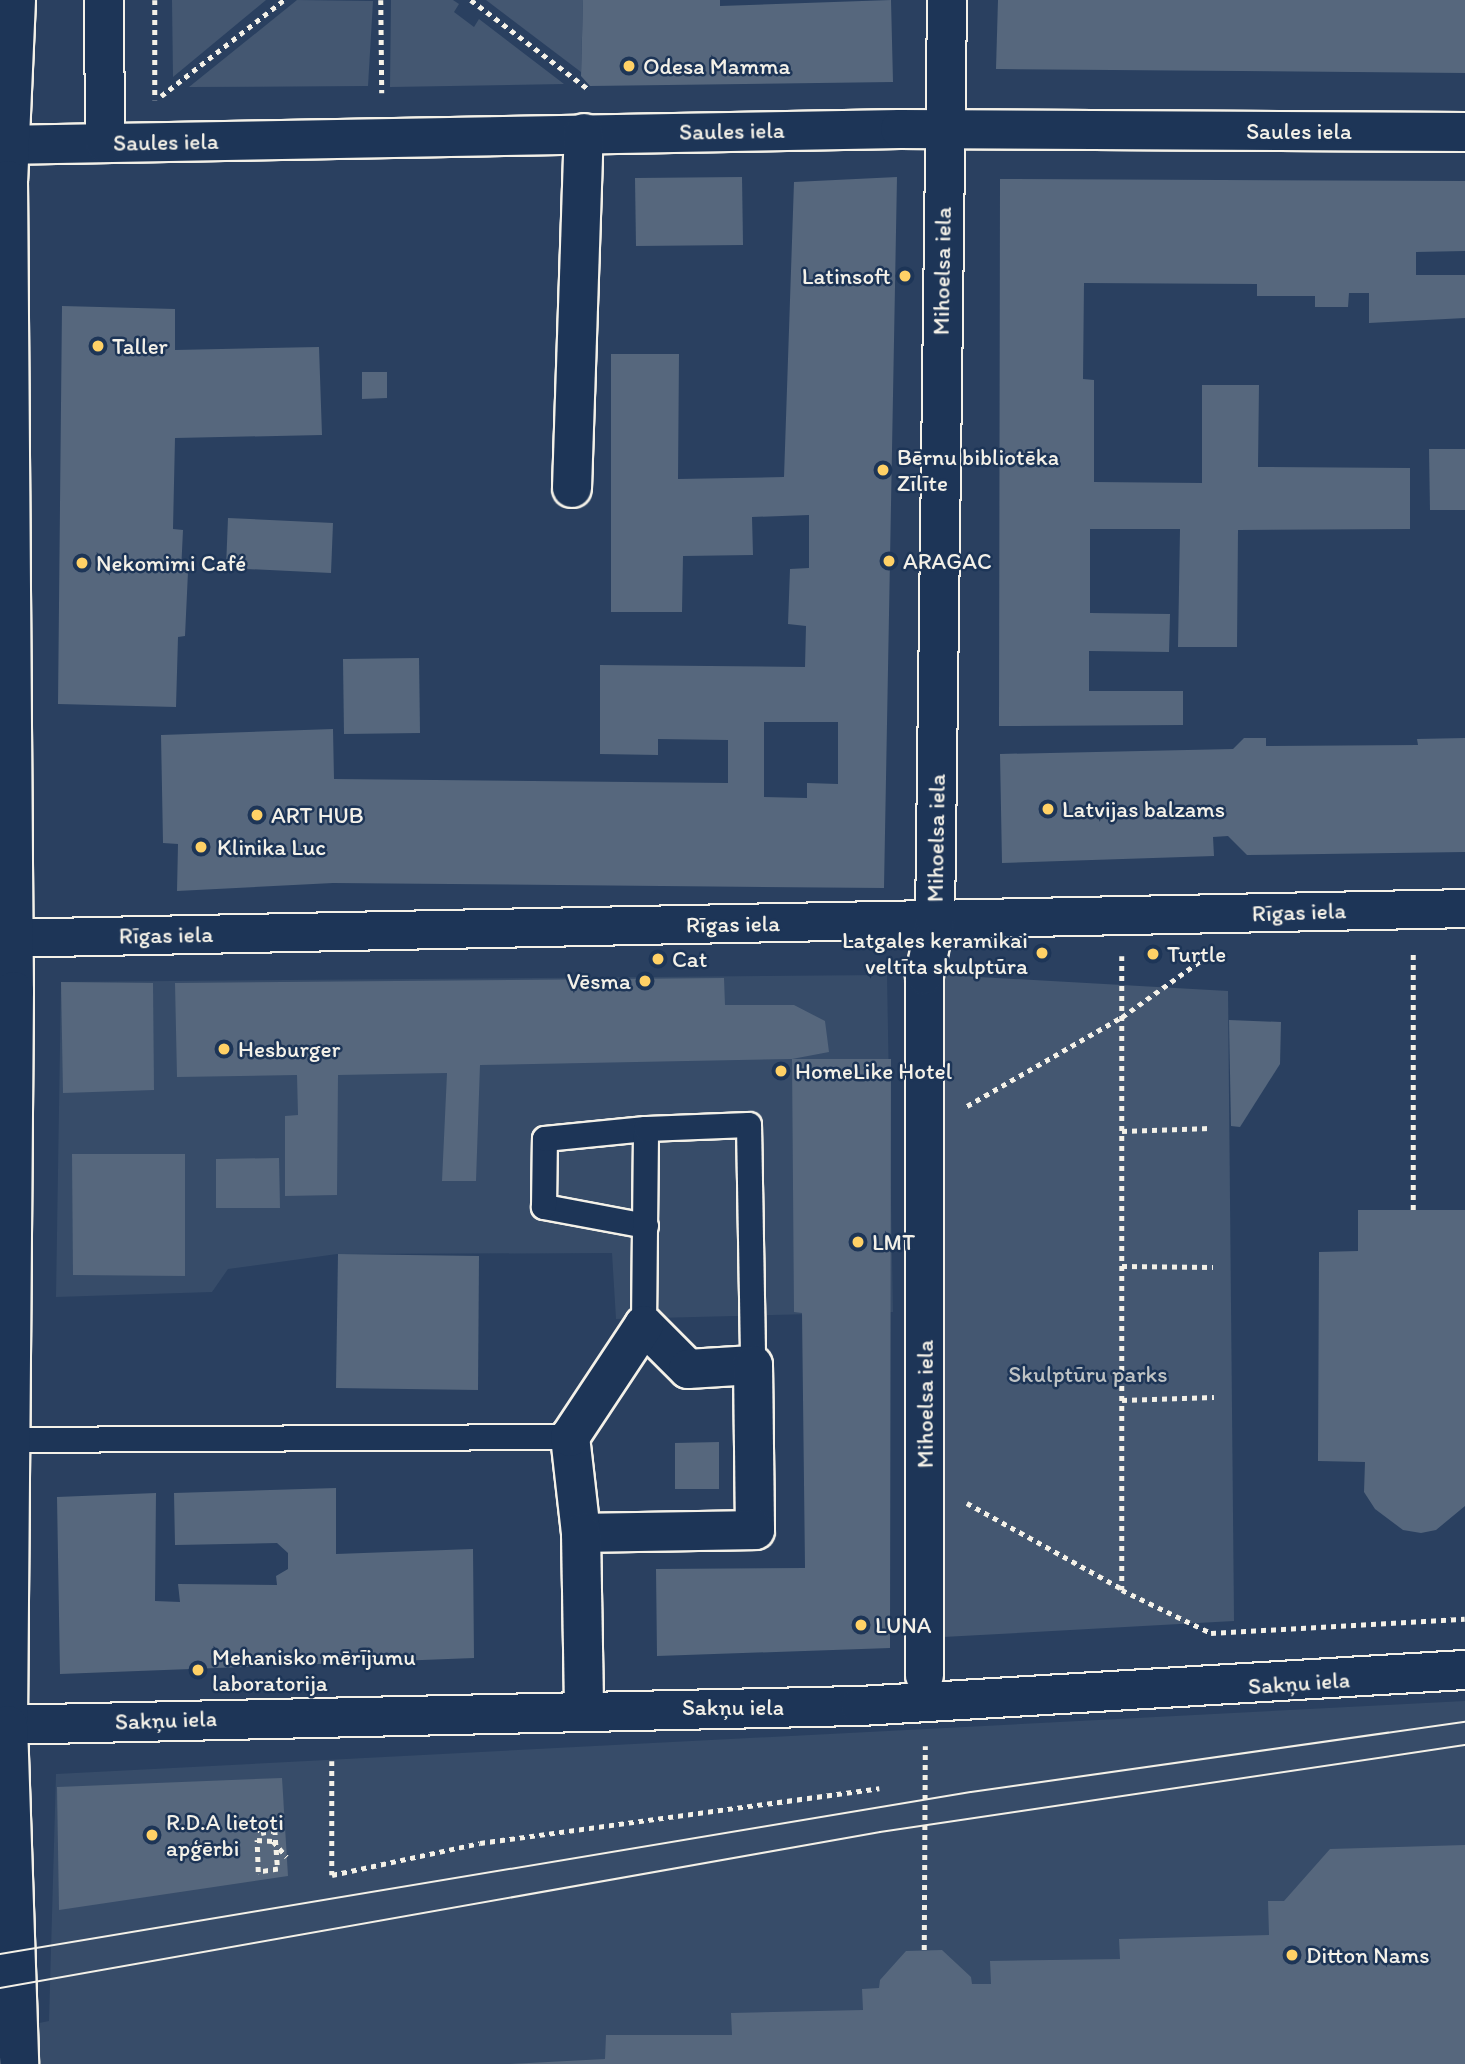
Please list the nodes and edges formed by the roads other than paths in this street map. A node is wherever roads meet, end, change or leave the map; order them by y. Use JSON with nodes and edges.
{"nodes":[{"id":1,"x":16,"y":0,"type":"edge"},
{"id":2,"x":104,"y":0,"type":"edge"},
{"id":3,"x":947,"y":0,"type":"edge"},
{"id":4,"x":946,"y":130,"type":"junction"},
{"id":5,"x":1465,"y":132,"type":"edge"},
{"id":6,"x":584,"y":133,"type":"junction"},
{"id":7,"x":105,"y":144,"type":"junction"},
{"id":8,"x":5,"y":145,"type":"edge"},
{"id":9,"x":572,"y":488,"type":"dead end"},
{"id":10,"x":1465,"y":908,"type":"edge"},
{"id":11,"x":935,"y":920,"type":"junction"},
{"id":12,"x":7,"y":938,"type":"edge"},
{"id":13,"x":646,"y":1129,"type":"junction"},
{"id":14,"x":646,"y":1226,"type":"junction"},
{"id":15,"x":644,"y":1325,"type":"junction"},
{"id":16,"x":752,"y":1366,"type":"junction"},
{"id":17,"x":570,"y":1437,"type":"junction"},
{"id":18,"x":8,"y":1440,"type":"junction"},
{"id":19,"x":581,"y":1533,"type":"junction"},
{"id":20,"x":1465,"y":1671,"type":"edge"},
{"id":21,"x":924,"y":1675,"type":"dead end"},
{"id":22,"x":584,"y":1708,"type":"junction"},
{"id":23,"x":4,"y":1725,"type":"edge"},
{"id":24,"x":6,"y":1910,"type":"edge"},
{"id":25,"x":12,"y":2055,"type":"edge"}],
"edges":[{"from":1,"to":8,"type":"street"},
{"from":2,"to":7,"type":"street"},
{"from":3,"to":4,"type":"street","name":"Mihoelsa iela"},
{"from":4,"to":5,"type":"street","name":"Saules iela"},
{"from":4,"to":6,"type":"street","name":"Saules iela"},
{"from":4,"to":11,"type":"street","name":"Mihoelsa iela"},
{"from":6,"to":7,"type":"street","name":"Saules iela"},
{"from":6,"to":9,"type":"street"},
{"from":7,"to":8,"type":"street","name":"Saules iela"},
{"from":8,"to":12,"type":"street"},
{"from":10,"to":11,"type":"street","name":"Rīgas iela"},
{"from":11,"to":12,"type":"street","name":"Rīgas iela"},
{"from":11,"to":21,"type":"street","name":"Mihoelsa iela"},
{"from":12,"to":18,"type":"street"},
{"from":13,"to":14,"type":"lane"},
{"from":13,"to":14,"type":"lane"},
{"from":13,"to":16,"type":"lane"},
{"from":14,"to":15,"type":"lane"},
{"from":15,"to":16,"type":"street"},
{"from":15,"to":17,"type":"street"},
{"from":16,"to":19,"type":"street"},
{"from":17,"to":18,"type":"lane"},
{"from":17,"to":19,"type":"street"},
{"from":18,"to":23,"type":"street"},
{"from":19,"to":22,"type":"street"},
{"from":20,"to":22,"type":"street","name":"Sakņu iela"},
{"from":22,"to":23,"type":"street","name":"Sakņu iela"},
{"from":23,"to":24,"type":"street"},
{"from":24,"to":25,"type":"street"}]}
